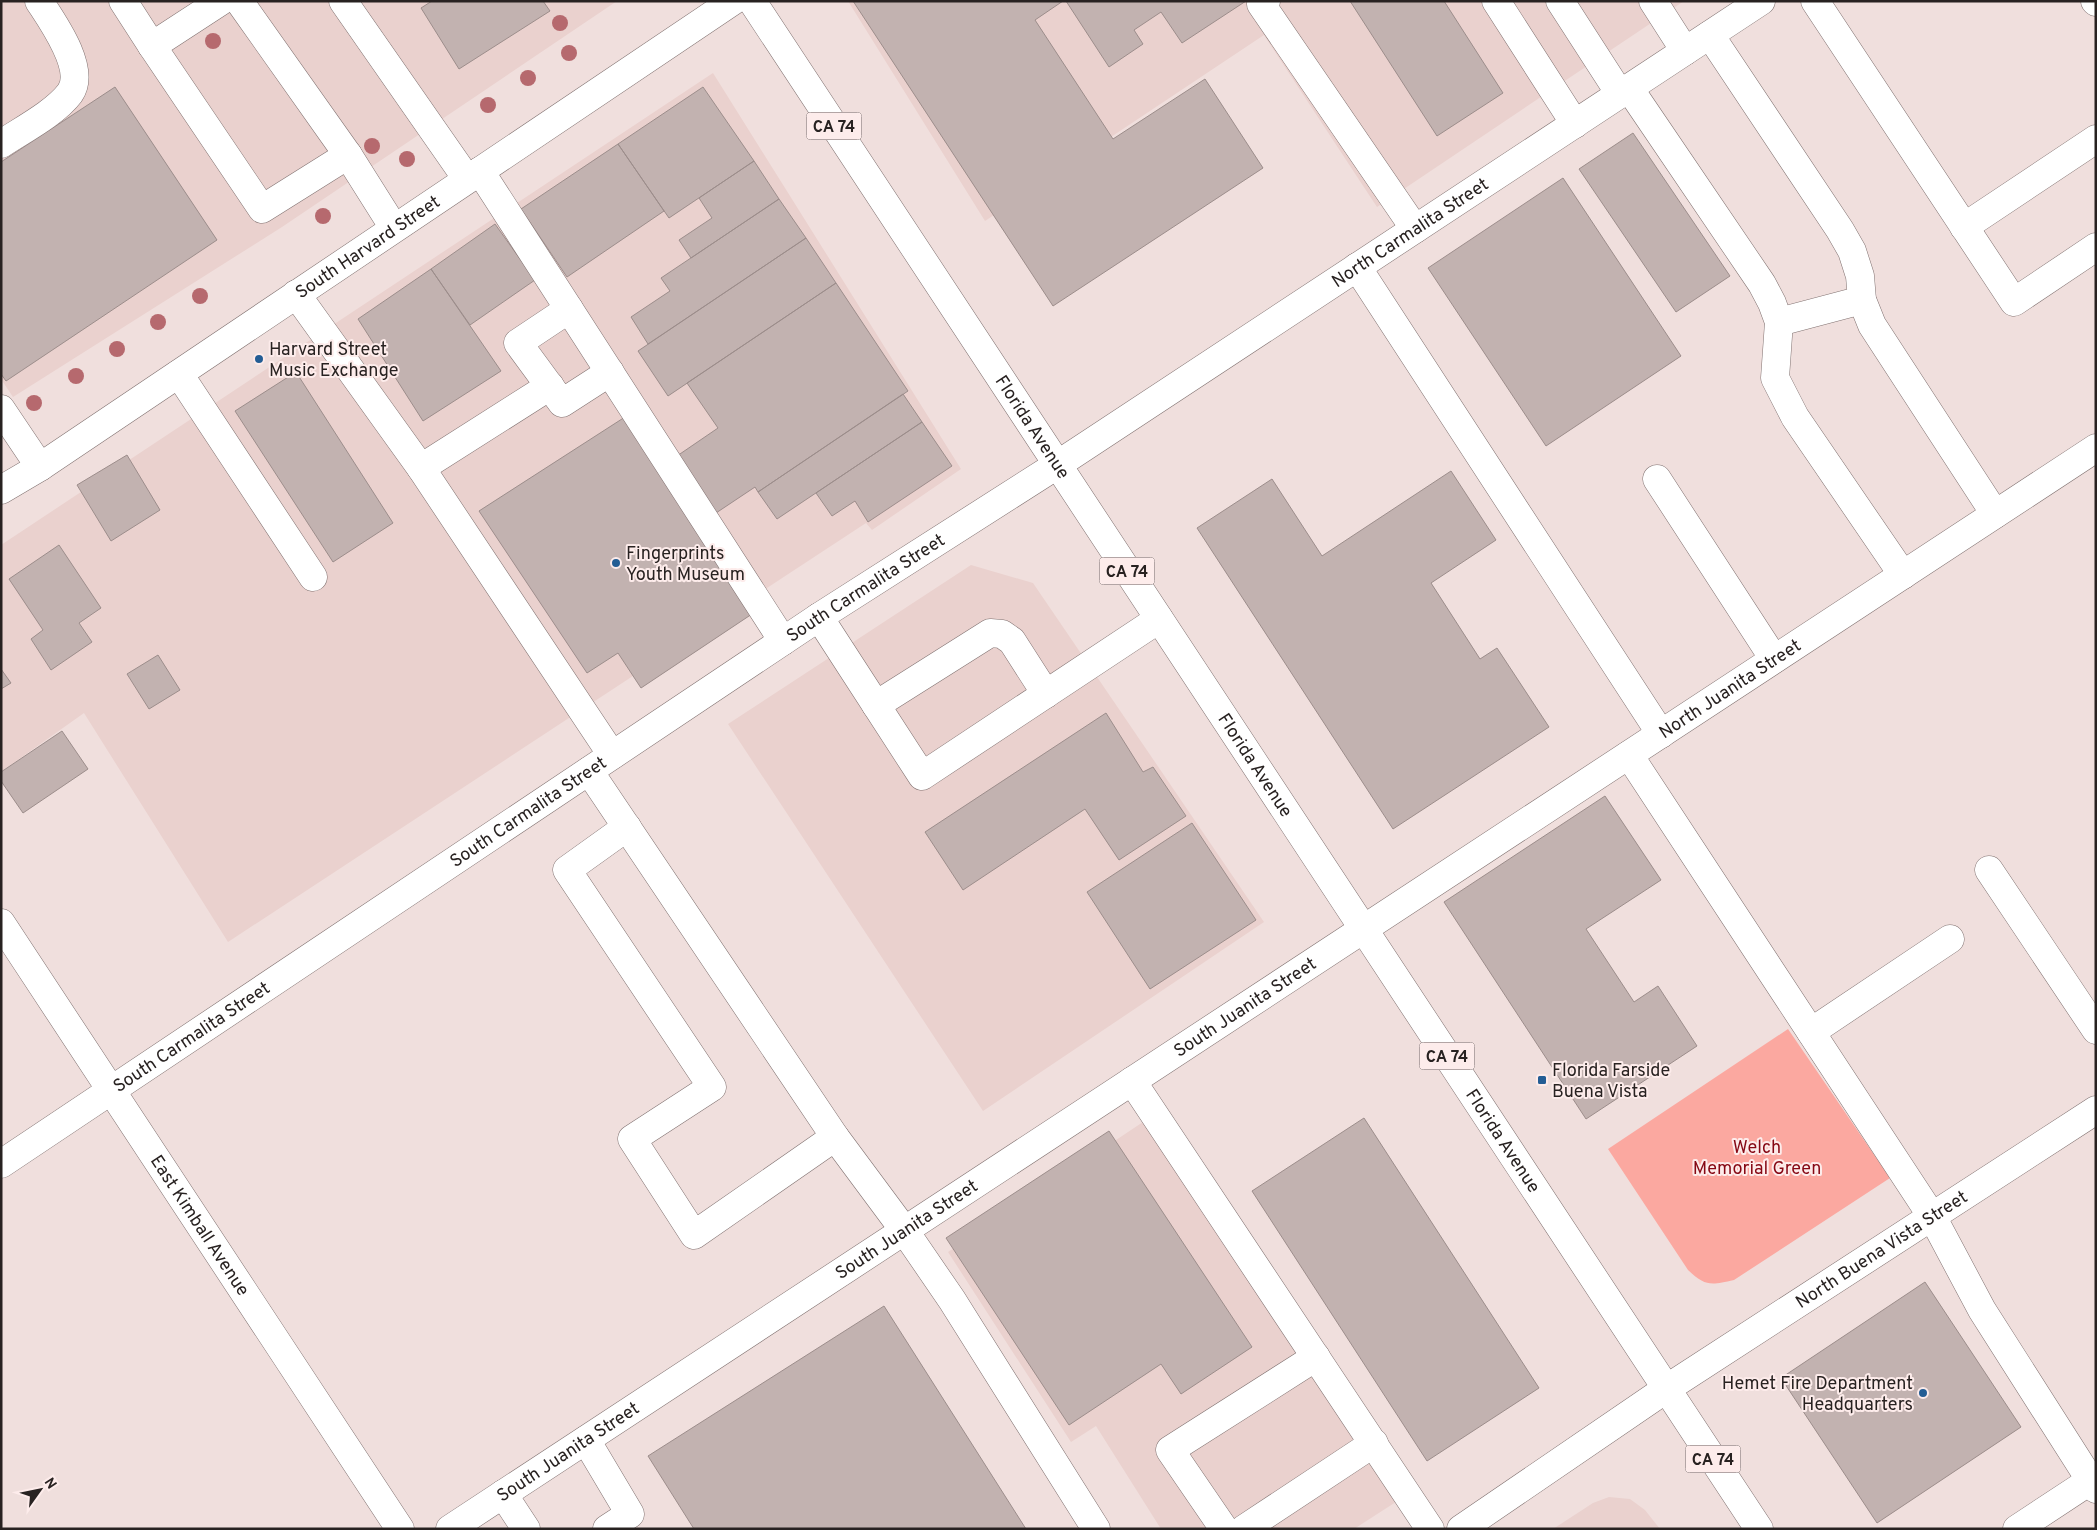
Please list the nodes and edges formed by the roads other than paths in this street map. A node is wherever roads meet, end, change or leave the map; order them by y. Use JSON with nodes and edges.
{"nodes":[{"id":1,"x":39,"y":1,"type":"edge"},
{"id":2,"x":123,"y":1,"type":"edge"},
{"id":3,"x":221,"y":1,"type":"edge"},
{"id":4,"x":239,"y":1,"type":"edge"},
{"id":5,"x":343,"y":1,"type":"edge"},
{"id":6,"x":733,"y":1,"type":"edge"},
{"id":7,"x":752,"y":1,"type":"edge"},
{"id":8,"x":1266,"y":1,"type":"edge"},
{"id":9,"x":1496,"y":1,"type":"edge"},
{"id":10,"x":1560,"y":1,"type":"edge"},
{"id":11,"x":1653,"y":1,"type":"edge"},
{"id":12,"x":1815,"y":1,"type":"edge"},
{"id":13,"x":1758,"y":2,"type":"edge"},
{"id":14,"x":1710,"y":35,"type":"junction"},
{"id":15,"x":152,"y":46,"type":"junction"},
{"id":16,"x":1685,"y":51,"type":"junction"},
{"id":17,"x":1624,"y":91,"type":"junction"},
{"id":18,"x":1575,"y":124,"type":"junction"},
{"id":19,"x":2096,"y":139,"type":"edge"},
{"id":20,"x":1,"y":144,"type":"edge"},
{"id":21,"x":348,"y":156,"type":"junction"},
{"id":22,"x":473,"y":175,"type":"junction"},
{"id":23,"x":1964,"y":227,"type":"junction"},
{"id":24,"x":394,"y":228,"type":"junction"},
{"id":25,"x":1415,"y":229,"type":"junction"},
{"id":26,"x":2096,"y":247,"type":"edge"},
{"id":27,"x":1357,"y":267,"type":"junction"},
{"id":28,"x":296,"y":294,"type":"junction"},
{"id":29,"x":1862,"y":300,"type":"junction"},
{"id":30,"x":569,"y":309,"type":"junction"},
{"id":31,"x":1779,"y":322,"type":"junction"},
{"id":32,"x":610,"y":372,"type":"junction"},
{"id":33,"x":179,"y":374,"type":"junction"},
{"id":34,"x":550,"y":386,"type":"junction"},
{"id":35,"x":1,"y":410,"type":"edge"},
{"id":36,"x":2096,"y":448,"type":"edge"},
{"id":37,"x":1057,"y":464,"type":"junction"},
{"id":38,"x":40,"y":467,"type":"junction"},
{"id":39,"x":421,"y":468,"type":"junction"},
{"id":40,"x":1657,"y":479,"type":"dead end"},
{"id":41,"x":1,"y":490,"type":"edge"},
{"id":42,"x":1995,"y":514,"type":"junction"},
{"id":43,"x":1902,"y":575,"type":"junction"},
{"id":44,"x":313,"y":577,"type":"dead end"},
{"id":45,"x":819,"y":617,"type":"junction"},
{"id":46,"x":1159,"y":619,"type":"junction"},
{"id":47,"x":783,"y":641,"type":"junction"},
{"id":48,"x":1774,"y":659,"type":"junction"},
{"id":49,"x":1046,"y":694,"type":"junction"},
{"id":50,"x":876,"y":705,"type":"junction"},
{"id":51,"x":1660,"y":734,"type":"junction"},
{"id":52,"x":1628,"y":755,"type":"junction"},
{"id":53,"x":612,"y":756,"type":"junction"},
{"id":54,"x":589,"y":771,"type":"junction"},
{"id":55,"x":627,"y":828,"type":"junction"},
{"id":56,"x":1989,"y":870,"type":"dead end"},
{"id":57,"x":1,"y":923,"type":"edge"},
{"id":58,"x":1363,"y":929,"type":"junction"},
{"id":59,"x":1950,"y":939,"type":"dead end"},
{"id":60,"x":2096,"y":1030,"type":"edge"},
{"id":61,"x":1810,"y":1032,"type":"junction"},
{"id":62,"x":1132,"y":1081,"type":"junction"},
{"id":63,"x":111,"y":1090,"type":"junction"},
{"id":64,"x":2096,"y":1110,"type":"edge"},
{"id":65,"x":835,"y":1137,"type":"junction"},
{"id":66,"x":1,"y":1164,"type":"edge"},
{"id":67,"x":1933,"y":1218,"type":"junction"},
{"id":68,"x":904,"y":1230,"type":"junction"},
{"id":69,"x":1316,"y":1357,"type":"junction"},
{"id":70,"x":1666,"y":1389,"type":"junction"},
{"id":71,"x":586,"y":1440,"type":"junction"},
{"id":72,"x":1374,"y":1443,"type":"junction"},
{"id":73,"x":2094,"y":1482,"type":"edge"},
{"id":74,"x":503,"y":1494,"type":"junction"},
{"id":75,"x":634,"y":1521,"type":"edge"},
{"id":76,"x":400,"y":1529,"type":"edge"},
{"id":77,"x":450,"y":1529,"type":"edge"},
{"id":78,"x":526,"y":1529,"type":"edge"},
{"id":79,"x":607,"y":1529,"type":"edge"},
{"id":80,"x":1096,"y":1529,"type":"edge"},
{"id":81,"x":1224,"y":1529,"type":"edge"},
{"id":82,"x":1244,"y":1529,"type":"edge"},
{"id":83,"x":1430,"y":1529,"type":"edge"},
{"id":84,"x":1461,"y":1529,"type":"edge"},
{"id":85,"x":1759,"y":1529,"type":"edge"},
{"id":86,"x":2017,"y":1529,"type":"edge"}],
"edges":[{"from":1,"to":20,"type":"street"},
{"from":2,"to":15,"type":"street"},
{"from":3,"to":15,"type":"street"},
{"from":4,"to":21,"type":"street"},
{"from":5,"to":22,"type":"street"},
{"from":6,"to":22,"type":"street","name":"South Harvard Street"},
{"from":7,"to":37,"type":"street","name":"Florida Avenue","number":"CA 74"},
{"from":8,"to":25,"type":"street"},
{"from":9,"to":18,"type":"street"},
{"from":10,"to":17,"type":"street"},
{"from":11,"to":16,"type":"street"},
{"from":12,"to":23,"type":"street"},
{"from":13,"to":14,"type":"street","name":"North Carmalita Street"},
{"from":14,"to":16,"type":"street","name":"North Carmalita Street"},
{"from":14,"to":29,"type":"street"},
{"from":15,"to":21,"type":"street"},
{"from":16,"to":17,"type":"street","name":"North Carmalita Street"},
{"from":17,"to":18,"type":"street","name":"North Carmalita Street"},
{"from":17,"to":31,"type":"street"},
{"from":18,"to":25,"type":"street","name":"North Carmalita Street"},
{"from":19,"to":23,"type":"street"},
{"from":21,"to":24,"type":"street"},
{"from":22,"to":24,"type":"street","name":"South Harvard Street"},
{"from":22,"to":30,"type":"street"},
{"from":23,"to":26,"type":"street"},
{"from":24,"to":28,"type":"street","name":"South Harvard Street"},
{"from":25,"to":27,"type":"street","name":"North Carmalita Street"},
{"from":27,"to":37,"type":"street","name":"North Carmalita Street"},
{"from":27,"to":51,"type":"street"},
{"from":28,"to":33,"type":"street","name":"South Harvard Street"},
{"from":28,"to":39,"type":"street"},
{"from":29,"to":31,"type":"street"},
{"from":29,"to":42,"type":"street"},
{"from":30,"to":32,"type":"street"},
{"from":30,"to":34,"type":"street"},
{"from":31,"to":43,"type":"street"},
{"from":32,"to":34,"type":"street"},
{"from":32,"to":47,"type":"street"},
{"from":33,"to":38,"type":"street","name":"South Harvard Street"},
{"from":33,"to":44,"type":"street"},
{"from":34,"to":39,"type":"street"},
{"from":35,"to":38,"type":"street"},
{"from":36,"to":42,"type":"street","name":"North Juanita Street"},
{"from":37,"to":45,"type":"street","name":"South Carmalita Street"},
{"from":37,"to":46,"type":"street","name":"Florida Avenue","number":"CA 74"},
{"from":38,"to":41,"type":"street","name":"South Harvard Street"},
{"from":39,"to":53,"type":"street"},
{"from":40,"to":48,"type":"street"},
{"from":42,"to":43,"type":"street","name":"North Juanita Street"},
{"from":43,"to":48,"type":"street","name":"North Juanita Street"},
{"from":45,"to":47,"type":"street","name":"South Carmalita Street"},
{"from":45,"to":50,"type":"street"},
{"from":46,"to":49,"type":"street"},
{"from":46,"to":58,"type":"street","name":"Florida Avenue","number":"CA 74"},
{"from":47,"to":53,"type":"street","name":"South Carmalita Street"},
{"from":48,"to":51,"type":"street","name":"North Juanita Street"},
{"from":49,"to":50,"type":"street"},
{"from":49,"to":50,"type":"street"},
{"from":51,"to":52,"type":"street","name":"North Juanita Street"},
{"from":52,"to":58,"type":"street","name":"North Juanita Street"},
{"from":52,"to":61,"type":"street"},
{"from":53,"to":54,"type":"street","name":"South Carmalita Street"},
{"from":54,"to":55,"type":"street"},
{"from":54,"to":63,"type":"street","name":"South Carmalita Street"},
{"from":55,"to":65,"type":"street"},
{"from":55,"to":65,"type":"street"},
{"from":56,"to":60,"type":"street"},
{"from":57,"to":63,"type":"street","name":"East Kimball Avenue"},
{"from":58,"to":62,"type":"street","name":"South Juanita Street"},
{"from":58,"to":70,"type":"street","name":"Florida Avenue","number":"CA 74"},
{"from":59,"to":61,"type":"street"},
{"from":61,"to":67,"type":"street"},
{"from":62,"to":68,"type":"street","name":"South Juanita Street"},
{"from":62,"to":69,"type":"street"},
{"from":63,"to":66,"type":"street","name":"South Carmalita Street"},
{"from":63,"to":76,"type":"street","name":"East Kimball Avenue"},
{"from":64,"to":67,"type":"street","name":"North Buena Vista Street"},
{"from":65,"to":68,"type":"street"},
{"from":67,"to":70,"type":"street","name":"North Buena Vista Street"},
{"from":67,"to":73,"type":"street"},
{"from":68,"to":71,"type":"street","name":"South Juanita Street"},
{"from":68,"to":80,"type":"street"},
{"from":69,"to":72,"type":"street"},
{"from":69,"to":81,"type":"street"},
{"from":70,"to":84,"type":"street","name":"North Buena Vista Street"},
{"from":70,"to":85,"type":"street","name":"Florida Avenue","number":"CA 74"},
{"from":71,"to":74,"type":"street","name":"South Juanita Street"},
{"from":71,"to":75,"type":"street"},
{"from":72,"to":82,"type":"street"},
{"from":72,"to":83,"type":"street"},
{"from":73,"to":86,"type":"street"},
{"from":74,"to":77,"type":"street","name":"South Juanita Street"},
{"from":74,"to":78,"type":"street"},
{"from":75,"to":79,"type":"street"}]}
